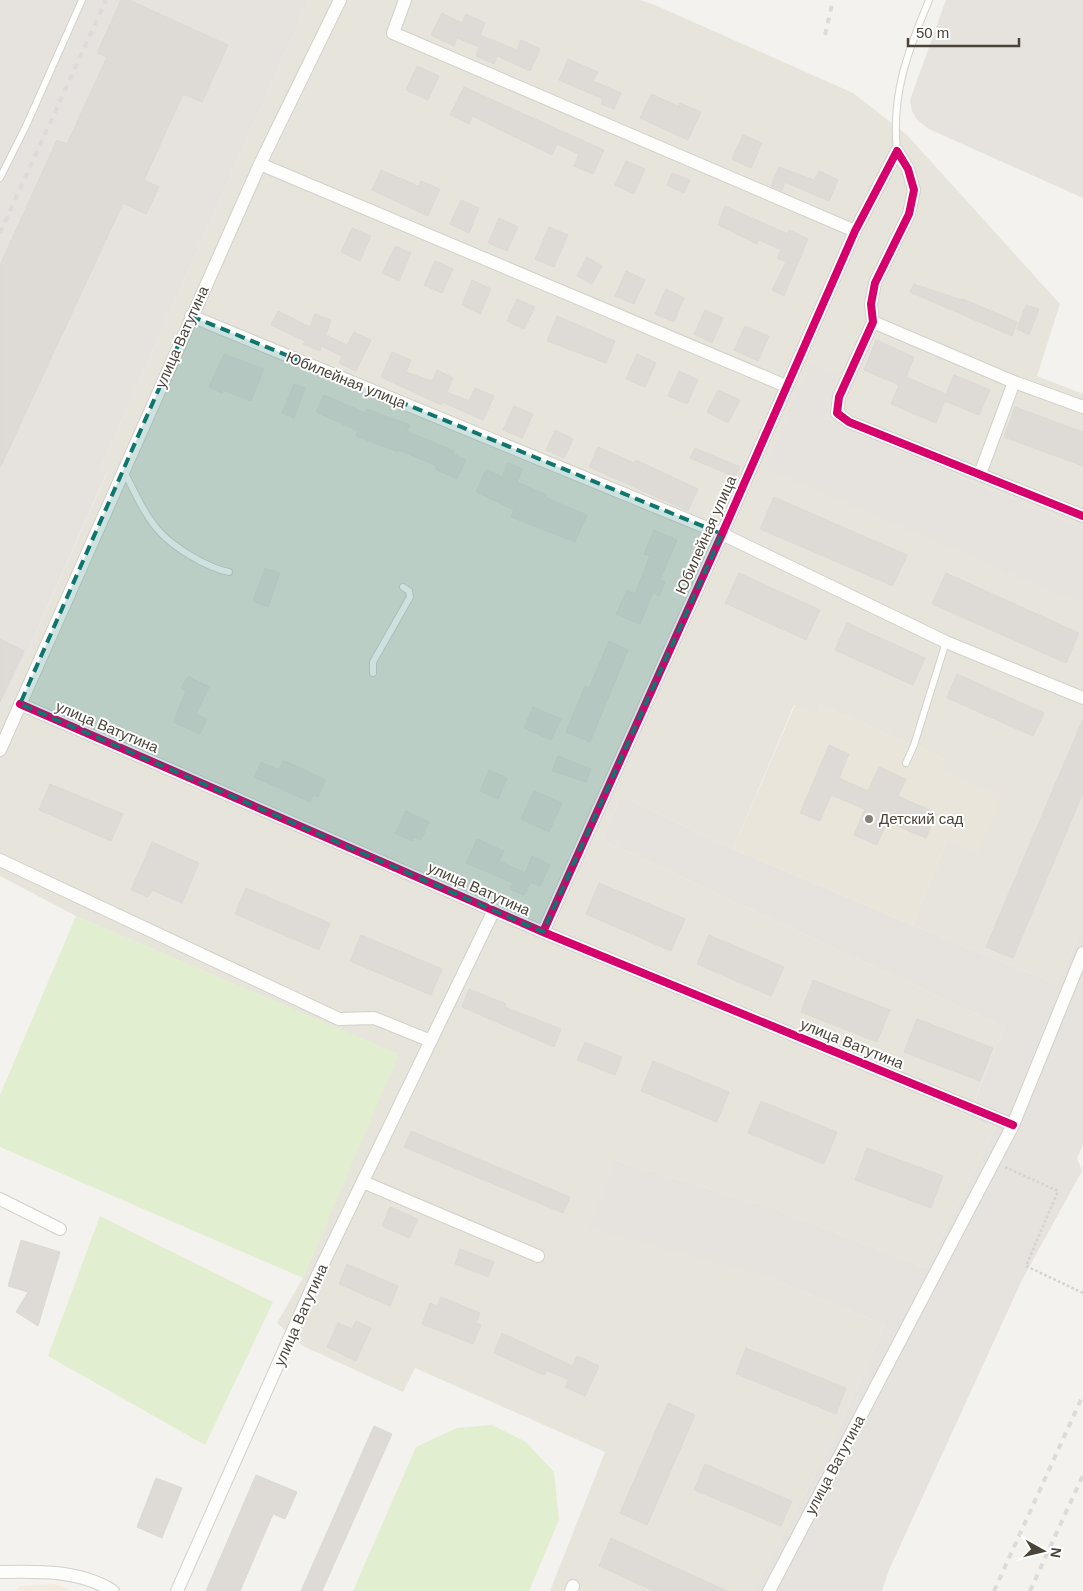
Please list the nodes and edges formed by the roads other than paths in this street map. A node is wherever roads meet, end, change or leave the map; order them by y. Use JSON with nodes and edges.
{"nodes":[{"id":1,"x":82,"y":0,"type":"edge"},
{"id":2,"x":340,"y":0,"type":"edge"},
{"id":3,"x":405,"y":0,"type":"edge"},
{"id":4,"x":929,"y":0,"type":"edge"},
{"id":5,"x":897,"y":151,"type":"junction"},
{"id":6,"x":260,"y":164,"type":"junction"},
{"id":7,"x":0,"y":178,"type":"edge"},
{"id":8,"x":855,"y":231,"type":"junction"},
{"id":9,"x":191,"y":316,"type":"junction"},
{"id":10,"x":873,"y":322,"type":"junction"},
{"id":11,"x":1014,"y":382,"type":"junction"},
{"id":12,"x":786,"y":386,"type":"junction"},
{"id":13,"x":1083,"y":407,"type":"edge"},
{"id":14,"x":123,"y":470,"type":"junction"},
{"id":15,"x":980,"y":474,"type":"junction"},
{"id":16,"x":1083,"y":516,"type":"edge"},
{"id":17,"x":722,"y":534,"type":"junction"},
{"id":18,"x":229,"y":572,"type":"dead end"},
{"id":19,"x":403,"y":587,"type":"dead end"},
{"id":20,"x":946,"y":642,"type":"junction"},
{"id":21,"x":373,"y":674,"type":"dead end"},
{"id":22,"x":1083,"y":698,"type":"edge"},
{"id":23,"x":20,"y":704,"type":"junction"},
{"id":24,"x":0,"y":750,"type":"edge"},
{"id":25,"x":906,"y":764,"type":"dead end"},
{"id":26,"x":0,"y":860,"type":"edge"},
{"id":27,"x":494,"y":910,"type":"junction"},
{"id":28,"x":543,"y":932,"type":"junction"},
{"id":29,"x":1083,"y":953,"type":"edge"},
{"id":30,"x":431,"y":1041,"type":"junction"},
{"id":31,"x":1013,"y":1125,"type":"junction"},
{"id":32,"x":363,"y":1182,"type":"junction"},
{"id":33,"x":0,"y":1199,"type":"edge"},
{"id":34,"x":60,"y":1229,"type":"dead end"},
{"id":35,"x":538,"y":1256,"type":"dead end"},
{"id":36,"x":0,"y":1572,"type":"edge"},
{"id":37,"x":113,"y":1591,"type":"edge"},
{"id":38,"x":176,"y":1591,"type":"edge"},
{"id":39,"x":769,"y":1591,"type":"edge"}],
"edges":[{"from":1,"to":7,"type":"lane"},
{"from":2,"to":6,"type":"street","name":"улица Ватутина"},
{"from":3,"to":8,"type":"street"},
{"from":4,"to":5,"type":"lane"},
{"from":5,"to":8,"type":"street","name":"Юбилейная улица"},
{"from":5,"to":10,"type":"street"},
{"from":6,"to":9,"type":"street","name":"улица Ватутина"},
{"from":6,"to":12,"type":"street"},
{"from":8,"to":12,"type":"street","name":"Юбилейная улица"},
{"from":9,"to":14,"type":"street","name":"улица Ватутина"},
{"from":9,"to":17,"type":"street","name":"Юбилейная улица"},
{"from":10,"to":11,"type":"street"},
{"from":10,"to":15,"type":"street"},
{"from":11,"to":13,"type":"street"},
{"from":11,"to":15,"type":"street"},
{"from":12,"to":17,"type":"street","name":"Юбилейная улица"},
{"from":14,"to":18,"type":"lane"},
{"from":14,"to":23,"type":"street","name":"улица Ватутина"},
{"from":15,"to":16,"type":"street"},
{"from":17,"to":20,"type":"street","name":"Юбилейная улица"},
{"from":17,"to":28,"type":"street","name":"Юбилейная улица"},
{"from":19,"to":21,"type":"lane"},
{"from":20,"to":22,"type":"street","name":"Юбилейная улица"},
{"from":20,"to":25,"type":"lane"},
{"from":23,"to":24,"type":"street","name":"улица Ватутина"},
{"from":23,"to":27,"type":"street","name":"улица Ватутина"},
{"from":26,"to":30,"type":"street"},
{"from":27,"to":28,"type":"street","name":"улица Ватутина"},
{"from":27,"to":30,"type":"street","name":"улица Ватутина"},
{"from":28,"to":31,"type":"street","name":"улица Ватутина"},
{"from":29,"to":31,"type":"street","name":"улица Ватутина"},
{"from":30,"to":32,"type":"street","name":"улица Ватутина"},
{"from":31,"to":39,"type":"street","name":"улица Ватутина"},
{"from":32,"to":35,"type":"street"},
{"from":32,"to":38,"type":"street","name":"улица Ватутина"},
{"from":33,"to":34,"type":"street"},
{"from":36,"to":37,"type":"street"}]}
